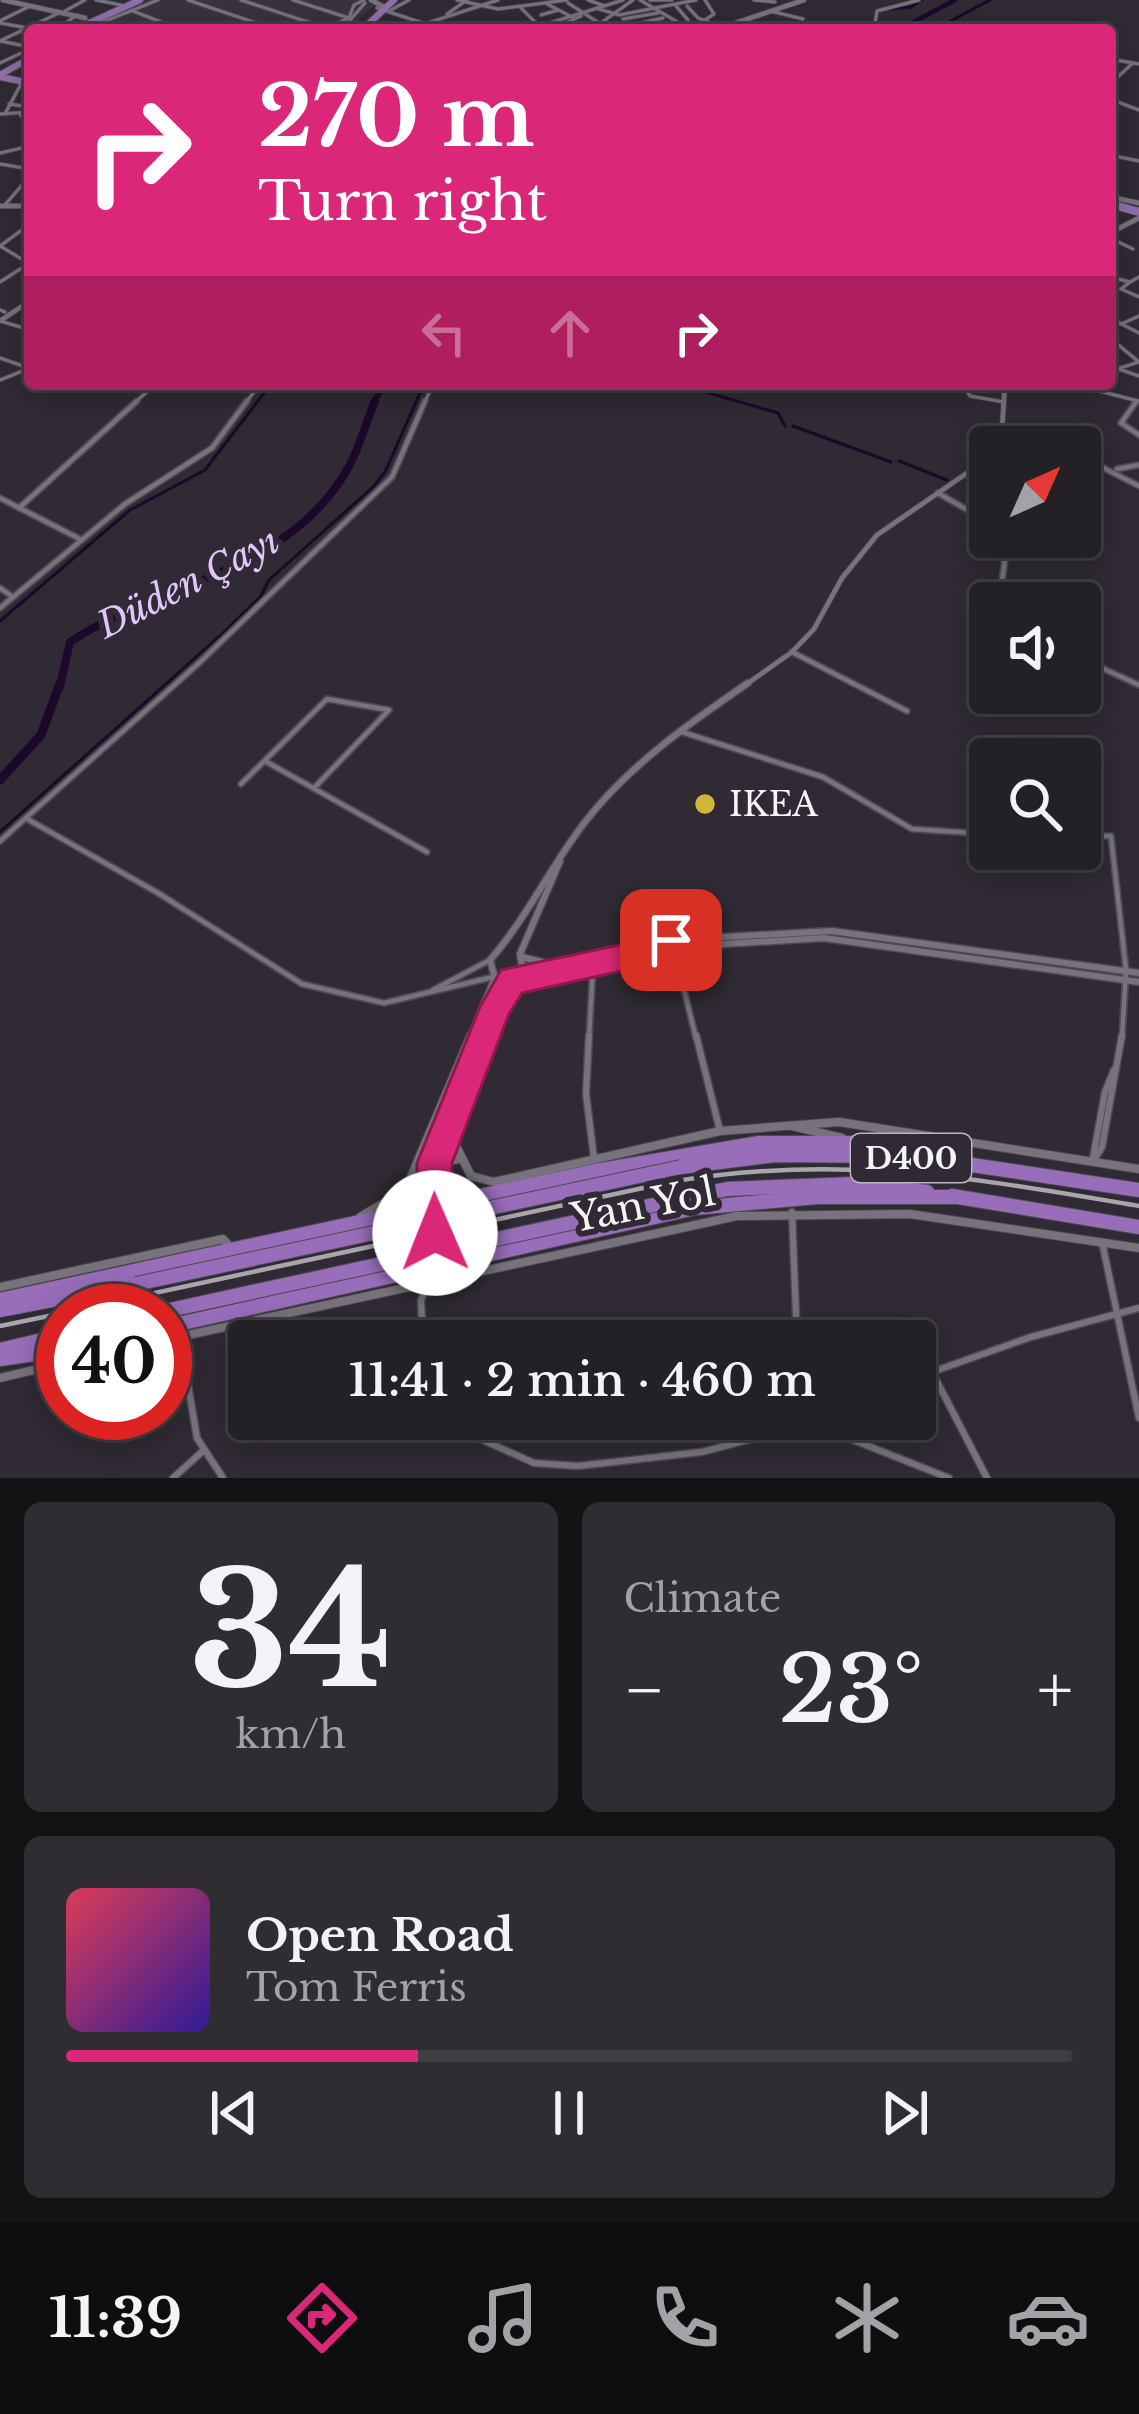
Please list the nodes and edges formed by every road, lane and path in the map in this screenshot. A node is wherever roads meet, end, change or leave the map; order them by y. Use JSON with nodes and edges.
{"nodes":[{"id":1,"x":3,"y":0,"type":"edge"},
{"id":2,"x":11,"y":0,"type":"edge"},
{"id":3,"x":85,"y":0,"type":"edge"},
{"id":4,"x":96,"y":0,"type":"edge"},
{"id":5,"x":136,"y":0,"type":"edge"},
{"id":6,"x":158,"y":0,"type":"edge"},
{"id":7,"x":188,"y":0,"type":"edge"},
{"id":8,"x":241,"y":0,"type":"edge"},
{"id":9,"x":293,"y":0,"type":"edge"},
{"id":10,"x":343,"y":0,"type":"edge"},
{"id":11,"x":410,"y":0,"type":"edge"},
{"id":12,"x":458,"y":0,"type":"edge"},
{"id":13,"x":498,"y":0,"type":"edge"},
{"id":14,"x":534,"y":0,"type":"edge"},
{"id":15,"x":588,"y":0,"type":"edge"},
{"id":16,"x":618,"y":0,"type":"edge"},
{"id":17,"x":637,"y":0,"type":"edge"},
{"id":18,"x":650,"y":0,"type":"edge"},
{"id":19,"x":672,"y":0,"type":"edge"},
{"id":20,"x":705,"y":0,"type":"edge"},
{"id":21,"x":754,"y":0,"type":"edge"},
{"id":22,"x":919,"y":0,"type":"edge"},
{"id":23,"x":465,"y":1,"type":"edge"},
{"id":24,"x":568,"y":1,"type":"edge"},
{"id":25,"x":803,"y":1,"type":"edge"},
{"id":26,"x":689,"y":2,"type":"edge"},
{"id":27,"x":30,"y":3,"type":"edge"},
{"id":28,"x":355,"y":4,"type":"junction"},
{"id":29,"x":381,"y":4,"type":"edge"},
{"id":30,"x":547,"y":4,"type":"junction"},
{"id":31,"x":539,"y":5,"type":"junction"},
{"id":32,"x":778,"y":5,"type":"edge"},
{"id":33,"x":121,"y":6,"type":"junction"},
{"id":34,"x":676,"y":6,"type":"junction"},
{"id":35,"x":474,"y":7,"type":"junction"},
{"id":36,"x":520,"y":8,"type":"junction"},
{"id":37,"x":602,"y":8,"type":"junction"},
{"id":38,"x":651,"y":8,"type":"junction"},
{"id":39,"x":557,"y":9,"type":"junction"},
{"id":40,"x":63,"y":11,"type":"junction"},
{"id":41,"x":131,"y":11,"type":"junction"},
{"id":42,"x":658,"y":13,"type":"junction"},
{"id":43,"x":784,"y":14,"type":"junction"},
{"id":44,"x":542,"y":15,"type":"dead end"},
{"id":45,"x":579,"y":16,"type":"junction"},
{"id":46,"x":619,"y":16,"type":"junction"},
{"id":47,"x":86,"y":17,"type":"junction"},
{"id":48,"x":445,"y":17,"type":"junction"},
{"id":49,"x":667,"y":17,"type":"junction"},
{"id":50,"x":349,"y":18,"type":"junction"},
{"id":51,"x":803,"y":19,"type":"dead end"},
{"id":52,"x":688,"y":20,"type":"dead end"},
{"id":53,"x":706,"y":20,"type":"junction"},
{"id":54,"x":746,"y":21,"type":"junction"},
{"id":55,"x":600,"y":23,"type":"joint"},
{"id":56,"x":657,"y":23,"type":"dead end"},
{"id":57,"x":1,"y":24,"type":"edge"},
{"id":58,"x":36,"y":24,"type":"edge"},
{"id":59,"x":78,"y":24,"type":"edge"},
{"id":60,"x":78,"y":24,"type":"edge"},
{"id":61,"x":89,"y":24,"type":"edge"},
{"id":62,"x":165,"y":24,"type":"edge"},
{"id":63,"x":259,"y":24,"type":"edge"},
{"id":64,"x":311,"y":24,"type":"edge"},
{"id":65,"x":336,"y":24,"type":"edge"},
{"id":66,"x":338,"y":24,"type":"edge"},
{"id":67,"x":429,"y":24,"type":"joint"},
{"id":68,"x":536,"y":24,"type":"edge"},
{"id":69,"x":546,"y":24,"type":"edge"},
{"id":70,"x":566,"y":24,"type":"edge"},
{"id":71,"x":625,"y":24,"type":"edge"},
{"id":72,"x":645,"y":24,"type":"edge"},
{"id":73,"x":652,"y":24,"type":"edge"},
{"id":74,"x":676,"y":24,"type":"edge"},
{"id":75,"x":700,"y":24,"type":"edge"},
{"id":76,"x":712,"y":24,"type":"edge"},
{"id":77,"x":732,"y":24,"type":"edge"},
{"id":78,"x":736,"y":24,"type":"edge"},
{"id":79,"x":753,"y":24,"type":"edge"},
{"id":80,"x":875,"y":24,"type":"edge"},
{"id":81,"x":24,"y":30,"type":"edge"},
{"id":82,"x":24,"y":51,"type":"edge"},
{"id":83,"x":0,"y":54,"type":"edge"},
{"id":84,"x":24,"y":55,"type":"edge"},
{"id":85,"x":17,"y":56,"type":"junction"},
{"id":86,"x":0,"y":63,"type":"edge"},
{"id":87,"x":24,"y":64,"type":"edge"},
{"id":88,"x":20,"y":70,"type":"junction"},
{"id":89,"x":2,"y":77,"type":"edge"},
{"id":90,"x":24,"y":77,"type":"edge"},
{"id":91,"x":24,"y":84,"type":"edge"},
{"id":92,"x":9,"y":104,"type":"junction"},
{"id":93,"x":24,"y":108,"type":"edge"},
{"id":94,"x":24,"y":112,"type":"edge"},
{"id":95,"x":19,"y":113,"type":"junction"},
{"id":96,"x":2,"y":114,"type":"edge"},
{"id":97,"x":24,"y":119,"type":"edge"},
{"id":98,"x":0,"y":164,"type":"edge"},
{"id":99,"x":14,"y":167,"type":"junction"},
{"id":100,"x":24,"y":171,"type":"edge"},
{"id":101,"x":0,"y":174,"type":"edge"},
{"id":102,"x":24,"y":180,"type":"edge"},
{"id":103,"x":2,"y":206,"type":"edge"},
{"id":104,"x":1139,"y":211,"type":"edge"},
{"id":105,"x":1116,"y":231,"type":"edge"},
{"id":106,"x":1116,"y":239,"type":"edge"},
{"id":107,"x":1133,"y":249,"type":"dead end"},
{"id":108,"x":1139,"y":277,"type":"edge"},
{"id":109,"x":1116,"y":278,"type":"edge"},
{"id":110,"x":1130,"y":282,"type":"junction"},
{"id":111,"x":1139,"y":297,"type":"edge"},
{"id":112,"x":1139,"y":316,"type":"edge"},
{"id":113,"x":1116,"y":321,"type":"edge"},
{"id":114,"x":1121,"y":324,"type":"junction"},
{"id":115,"x":1139,"y":333,"type":"edge"},
{"id":116,"x":1116,"y":343,"type":"edge"},
{"id":117,"x":1116,"y":367,"type":"edge"},
{"id":118,"x":1120,"y":368,"type":"junction"},
{"id":119,"x":1139,"y":376,"type":"edge"},
{"id":120,"x":149,"y":390,"type":"edge"},
{"id":121,"x":256,"y":390,"type":"edge"},
{"id":122,"x":430,"y":390,"type":"edge"},
{"id":123,"x":966,"y":390,"type":"edge"},
{"id":124,"x":1005,"y":390,"type":"edge"},
{"id":125,"x":1097,"y":390,"type":"edge"},
{"id":126,"x":1138,"y":400,"type":"edge"},
{"id":127,"x":1004,"y":402,"type":"junction"},
{"id":128,"x":1003,"y":425,"type":"joint"},
{"id":129,"x":1139,"y":435,"type":"edge"},
{"id":130,"x":1101,"y":465,"type":"edge"},
{"id":131,"x":1139,"y":465,"type":"edge"},
{"id":132,"x":1114,"y":470,"type":"junction"},
{"id":133,"x":1139,"y":486,"type":"edge"},
{"id":134,"x":937,"y":492,"type":"junction"},
{"id":135,"x":0,"y":498,"type":"edge"},
{"id":136,"x":19,"y":508,"type":"junction"},
{"id":137,"x":969,"y":511,"type":"edge"},
{"id":138,"x":82,"y":540,"type":"junction"},
{"id":139,"x":0,"y":589,"type":"edge"},
{"id":140,"x":14,"y":597,"type":"junction"},
{"id":141,"x":0,"y":608,"type":"edge"},
{"id":142,"x":791,"y":652,"type":"junction"},
{"id":143,"x":1101,"y":668,"type":"edge"},
{"id":144,"x":1139,"y":685,"type":"edge"},
{"id":145,"x":907,"y":711,"type":"dead end"},
{"id":146,"x":680,"y":731,"type":"junction"},
{"id":147,"x":265,"y":761,"type":"junction"},
{"id":148,"x":241,"y":784,"type":"dead end"},
{"id":149,"x":314,"y":788,"type":"junction"},
{"id":150,"x":29,"y":820,"type":"junction"},
{"id":151,"x":969,"y":833,"type":"edge"},
{"id":152,"x":1101,"y":836,"type":"edge"},
{"id":153,"x":0,"y":842,"type":"edge"},
{"id":154,"x":427,"y":852,"type":"dead end"},
{"id":155,"x":563,"y":852,"type":"junction"},
{"id":156,"x":672,"y":944,"type":"junction"},
{"id":157,"x":502,"y":950,"type":"junction"},
{"id":158,"x":521,"y":956,"type":"junction"},
{"id":159,"x":490,"y":960,"type":"junction"},
{"id":160,"x":593,"y":966,"type":"junction"},
{"id":161,"x":1125,"y":975,"type":"junction"},
{"id":162,"x":495,"y":977,"type":"junction"},
{"id":163,"x":1139,"y":978,"type":"edge"},
{"id":164,"x":514,"y":980,"type":"junction"},
{"id":165,"x":428,"y":992,"type":"junction"},
{"id":166,"x":788,"y":1124,"type":"junction"},
{"id":167,"x":447,"y":1128,"type":"junction"},
{"id":168,"x":720,"y":1131,"type":"junction"},
{"id":169,"x":857,"y":1143,"type":"junction"},
{"id":170,"x":459,"y":1159,"type":"junction"},
{"id":171,"x":594,"y":1160,"type":"junction"},
{"id":172,"x":1094,"y":1161,"type":"junction"},
{"id":173,"x":954,"y":1162,"type":"junction"},
{"id":174,"x":1139,"y":1169,"type":"edge"},
{"id":175,"x":434,"y":1171,"type":"junction"},
{"id":176,"x":414,"y":1176,"type":"junction"},
{"id":177,"x":571,"y":1176,"type":"junction"},
{"id":178,"x":1139,"y":1190,"type":"edge"},
{"id":179,"x":955,"y":1197,"type":"junction"},
{"id":180,"x":433,"y":1206,"type":"junction"},
{"id":181,"x":792,"y":1211,"type":"junction"},
{"id":182,"x":394,"y":1215,"type":"junction"},
{"id":183,"x":346,"y":1225,"type":"junction"},
{"id":184,"x":1139,"y":1227,"type":"edge"},
{"id":185,"x":1102,"y":1242,"type":"junction"},
{"id":186,"x":228,"y":1244,"type":"junction"},
{"id":187,"x":1139,"y":1248,"type":"edge"},
{"id":188,"x":436,"y":1264,"type":"junction"},
{"id":189,"x":402,"y":1280,"type":"junction"},
{"id":190,"x":430,"y":1281,"type":"junction"},
{"id":191,"x":0,"y":1287,"type":"edge"},
{"id":192,"x":0,"y":1300,"type":"edge"},
{"id":193,"x":421,"y":1300,"type":"junction"},
{"id":194,"x":192,"y":1305,"type":"edge"},
{"id":195,"x":1139,"y":1308,"type":"edge"},
{"id":196,"x":0,"y":1310,"type":"edge"},
{"id":197,"x":1117,"y":1313,"type":"junction"},
{"id":198,"x":210,"y":1316,"type":"junction"},
{"id":199,"x":192,"y":1320,"type":"edge"},
{"id":200,"x":422,"y":1320,"type":"edge"},
{"id":201,"x":796,"y":1320,"type":"edge"},
{"id":202,"x":192,"y":1329,"type":"edge"},
{"id":203,"x":192,"y":1334,"type":"edge"},
{"id":204,"x":36,"y":1343,"type":"edge"},
{"id":205,"x":36,"y":1351,"type":"edge"},
{"id":206,"x":0,"y":1354,"type":"edge"},
{"id":207,"x":36,"y":1370,"type":"edge"},
{"id":208,"x":936,"y":1371,"type":"edge"},
{"id":209,"x":0,"y":1378,"type":"edge"},
{"id":210,"x":936,"y":1380,"type":"edge"},
{"id":211,"x":192,"y":1408,"type":"edge"},
{"id":212,"x":1139,"y":1418,"type":"edge"},
{"id":213,"x":483,"y":1440,"type":"edge"},
{"id":214,"x":745,"y":1440,"type":"edge"},
{"id":215,"x":853,"y":1440,"type":"edge"},
{"id":216,"x":204,"y":1450,"type":"junction"},
{"id":217,"x":173,"y":1478,"type":"edge"},
{"id":218,"x":223,"y":1478,"type":"edge"},
{"id":219,"x":949,"y":1478,"type":"edge"},
{"id":220,"x":987,"y":1478,"type":"edge"}],
"edges":[{"from":1,"to":27,"type":"main road"},
{"from":2,"to":27,"type":"main road"},
{"from":3,"to":40,"type":"street"},
{"from":4,"to":33,"type":"street"},
{"from":5,"to":33,"type":"main road"},
{"from":6,"to":41,"type":"street"},
{"from":7,"to":63,"type":"street"},
{"from":8,"to":64,"type":"street"},
{"from":9,"to":50,"type":"street"},
{"from":10,"to":28,"type":"street"},
{"from":11,"to":29,"type":"street"},
{"from":12,"to":23,"type":"street"},
{"from":13,"to":35,"type":"street"},
{"from":14,"to":31,"type":"street"},
{"from":15,"to":37,"type":"street"},
{"from":16,"to":37,"type":"street"},
{"from":17,"to":38,"type":"street"},
{"from":17,"to":46,"type":"street"},
{"from":18,"to":19,"type":"street"},
{"from":20,"to":53,"type":"street"},
{"from":21,"to":32,"type":"street"},
{"from":22,"to":80,"type":"street"},
{"from":23,"to":35,"type":"street"},
{"from":23,"to":48,"type":"street"},
{"from":24,"to":30,"type":"street"},
{"from":24,"to":39,"type":"street"},
{"from":24,"to":45,"type":"street"},
{"from":25,"to":32,"type":"main road"},
{"from":25,"to":43,"type":"street"},
{"from":26,"to":34,"type":"street"},
{"from":26,"to":53,"type":"street"},
{"from":27,"to":40,"type":"main road"},
{"from":27,"to":57,"type":"street"},
{"from":28,"to":29,"type":"street"},
{"from":28,"to":50,"type":"street"},
{"from":29,"to":66,"type":"street"},
{"from":29,"to":67,"type":"street"},
{"from":30,"to":31,"type":"street"},
{"from":30,"to":39,"type":"street"},
{"from":31,"to":36,"type":"street"},
{"from":32,"to":43,"type":"street"},
{"from":32,"to":54,"type":"main road"},
{"from":32,"to":77,"type":"main road"},
{"from":33,"to":41,"type":"street"},
{"from":33,"to":47,"type":"main road"},
{"from":34,"to":38,"type":"street"},
{"from":34,"to":52,"type":"street"},
{"from":35,"to":36,"type":"street"},
{"from":35,"to":48,"type":"street"},
{"from":36,"to":68,"type":"street"},
{"from":37,"to":45,"type":"street"},
{"from":37,"to":46,"type":"street"},
{"from":38,"to":42,"type":"street"},
{"from":38,"to":46,"type":"street"},
{"from":39,"to":44,"type":"street"},
{"from":39,"to":45,"type":"street"},
{"from":40,"to":47,"type":"main road"},
{"from":40,"to":47,"type":"main road"},
{"from":40,"to":58,"type":"street"},
{"from":41,"to":61,"type":"street"},
{"from":41,"to":62,"type":"street"},
{"from":42,"to":46,"type":"street"},
{"from":42,"to":49,"type":"street"},
{"from":43,"to":51,"type":"street"},
{"from":45,"to":55,"type":"street"},
{"from":45,"to":69,"type":"street"},
{"from":45,"to":70,"type":"street"},
{"from":46,"to":55,"type":"street"},
{"from":46,"to":71,"type":"street"},
{"from":47,"to":59,"type":"main road"},
{"from":47,"to":60,"type":"main road"},
{"from":48,"to":67,"type":"street"},
{"from":49,"to":72,"type":"street"},
{"from":49,"to":74,"type":"street"},
{"from":50,"to":65,"type":"street"},
{"from":53,"to":75,"type":"street"},
{"from":53,"to":76,"type":"street"},
{"from":54,"to":78,"type":"main road"},
{"from":54,"to":79,"type":"street"},
{"from":56,"to":73,"type":"street"},
{"from":81,"to":82,"type":"street"},
{"from":83,"to":85,"type":"street"},
{"from":84,"to":85,"type":"street"},
{"from":85,"to":86,"type":"street"},
{"from":87,"to":88,"type":"main road"},
{"from":88,"to":89,"type":"main road"},
{"from":88,"to":90,"type":"main road"},
{"from":91,"to":92,"type":"street"},
{"from":92,"to":93,"type":"street"},
{"from":92,"to":96,"type":"street"},
{"from":94,"to":95,"type":"street"},
{"from":95,"to":96,"type":"street"},
{"from":95,"to":97,"type":"street"},
{"from":98,"to":99,"type":"street"},
{"from":99,"to":100,"type":"street"},
{"from":99,"to":101,"type":"street"},
{"from":102,"to":103,"type":"street"},
{"from":104,"to":105,"type":"street"},
{"from":106,"to":107,"type":"street"},
{"from":108,"to":110,"type":"street"},
{"from":109,"to":110,"type":"street"},
{"from":110,"to":111,"type":"street"},
{"from":112,"to":114,"type":"street"},
{"from":113,"to":114,"type":"street"},
{"from":114,"to":115,"type":"street"},
{"from":116,"to":118,"type":"street"},
{"from":117,"to":118,"type":"street"},
{"from":118,"to":119,"type":"street"},
{"from":120,"to":136,"type":"street"},
{"from":121,"to":138,"type":"street"},
{"from":122,"to":150,"type":"street"},
{"from":123,"to":127,"type":"street"},
{"from":124,"to":127,"type":"street"},
{"from":125,"to":126,"type":"street"},
{"from":126,"to":129,"type":"street"},
{"from":127,"to":128,"type":"street"},
{"from":128,"to":134,"type":"street"},
{"from":130,"to":132,"type":"street"},
{"from":131,"to":132,"type":"street"},
{"from":132,"to":133,"type":"street"},
{"from":134,"to":137,"type":"street"},
{"from":134,"to":142,"type":"street"},
{"from":135,"to":136,"type":"street"},
{"from":136,"to":138,"type":"street"},
{"from":138,"to":140,"type":"street"},
{"from":139,"to":140,"type":"street"},
{"from":140,"to":141,"type":"street"},
{"from":142,"to":145,"type":"street"},
{"from":142,"to":146,"type":"street"},
{"from":143,"to":144,"type":"street"},
{"from":146,"to":151,"type":"street"},
{"from":146,"to":155,"type":"street"},
{"from":147,"to":148,"type":"street"},
{"from":147,"to":149,"type":"street"},
{"from":147,"to":149,"type":"street"},
{"from":149,"to":154,"type":"street"},
{"from":150,"to":153,"type":"street"},
{"from":150,"to":165,"type":"street"},
{"from":152,"to":161,"type":"street"},
{"from":155,"to":157,"type":"street"},
{"from":155,"to":158,"type":"street"},
{"from":156,"to":158,"type":"street"},
{"from":156,"to":160,"type":"street"},
{"from":156,"to":161,"type":"street"},
{"from":156,"to":168,"type":"street"},
{"from":157,"to":158,"type":"street"},
{"from":157,"to":159,"type":"street"},
{"from":158,"to":164,"type":"street"},
{"from":159,"to":162,"type":"street"},
{"from":159,"to":165,"type":"street"},
{"from":160,"to":164,"type":"street"},
{"from":160,"to":171,"type":"street"},
{"from":161,"to":163,"type":"street"},
{"from":161,"to":172,"type":"street"},
{"from":162,"to":164,"type":"street"},
{"from":162,"to":165,"type":"street"},
{"from":162,"to":176,"type":"street"},
{"from":164,"to":167,"type":"street"},
{"from":166,"to":168,"type":"street","name":"Yan Yol"},
{"from":166,"to":169,"type":"street"},
{"from":166,"to":172,"type":"street","name":"Yan Yol"},
{"from":167,"to":170,"type":"street"},
{"from":167,"to":175,"type":"street"},
{"from":168,"to":171,"type":"street","name":"Yan Yol"},
{"from":169,"to":173,"type":"highway"},
{"from":169,"to":177,"type":"highway"},
{"from":170,"to":171,"type":"street","name":"Yan Yol"},
{"from":170,"to":175,"type":"street"},
{"from":171,"to":177,"type":"street"},
{"from":172,"to":174,"type":"street","name":"Yan Yol"},
{"from":173,"to":178,"type":"highway","number":"D400"},
{"from":173,"to":196,"type":"highway","number":"D400","bridge":true},
{"from":175,"to":180,"type":"street"},
{"from":176,"to":182,"type":"street"},
{"from":176,"to":183,"type":"street"},
{"from":177,"to":180,"type":"highway"},
{"from":179,"to":184,"type":"highway","number":"D400"},
{"from":179,"to":188,"type":"highway"},
{"from":179,"to":194,"type":"highway","number":"D400","bridge":true},
{"from":180,"to":182,"type":"highway"},
{"from":180,"to":188,"type":"street"},
{"from":181,"to":185,"type":"street","name":"Yan Yol"},
{"from":181,"to":190,"type":"street","name":"Yan Yol"},
{"from":181,"to":201,"type":"street"},
{"from":182,"to":183,"type":"highway"},
{"from":182,"to":189,"type":"street"},
{"from":183,"to":186,"type":"highway"},
{"from":185,"to":187,"type":"street","name":"Yan Yol"},
{"from":185,"to":197,"type":"street"},
{"from":186,"to":191,"type":"street"},
{"from":186,"to":192,"type":"highway"},
{"from":188,"to":189,"type":"highway"},
{"from":188,"to":190,"type":"street"},
{"from":189,"to":190,"type":"street","name":"Yan Yol"},
{"from":189,"to":193,"type":"street"},
{"from":189,"to":198,"type":"highway"},
{"from":189,"to":203,"type":"street","name":"Yan Yol"},
{"from":190,"to":193,"type":"street"},
{"from":193,"to":200,"type":"street"},
{"from":195,"to":197,"type":"street"},
{"from":197,"to":208,"type":"street"},
{"from":197,"to":212,"type":"street"},
{"from":198,"to":199,"type":"highway"},
{"from":198,"to":202,"type":"street"},
{"from":204,"to":206,"type":"highway"},
{"from":205,"to":206,"type":"highway"},
{"from":207,"to":209,"type":"street"},
{"from":210,"to":220,"type":"street"},
{"from":211,"to":216,"type":"street"},
{"from":213,"to":214,"type":"street"},
{"from":215,"to":219,"type":"street"},
{"from":216,"to":217,"type":"street"},
{"from":216,"to":218,"type":"street"}]}
